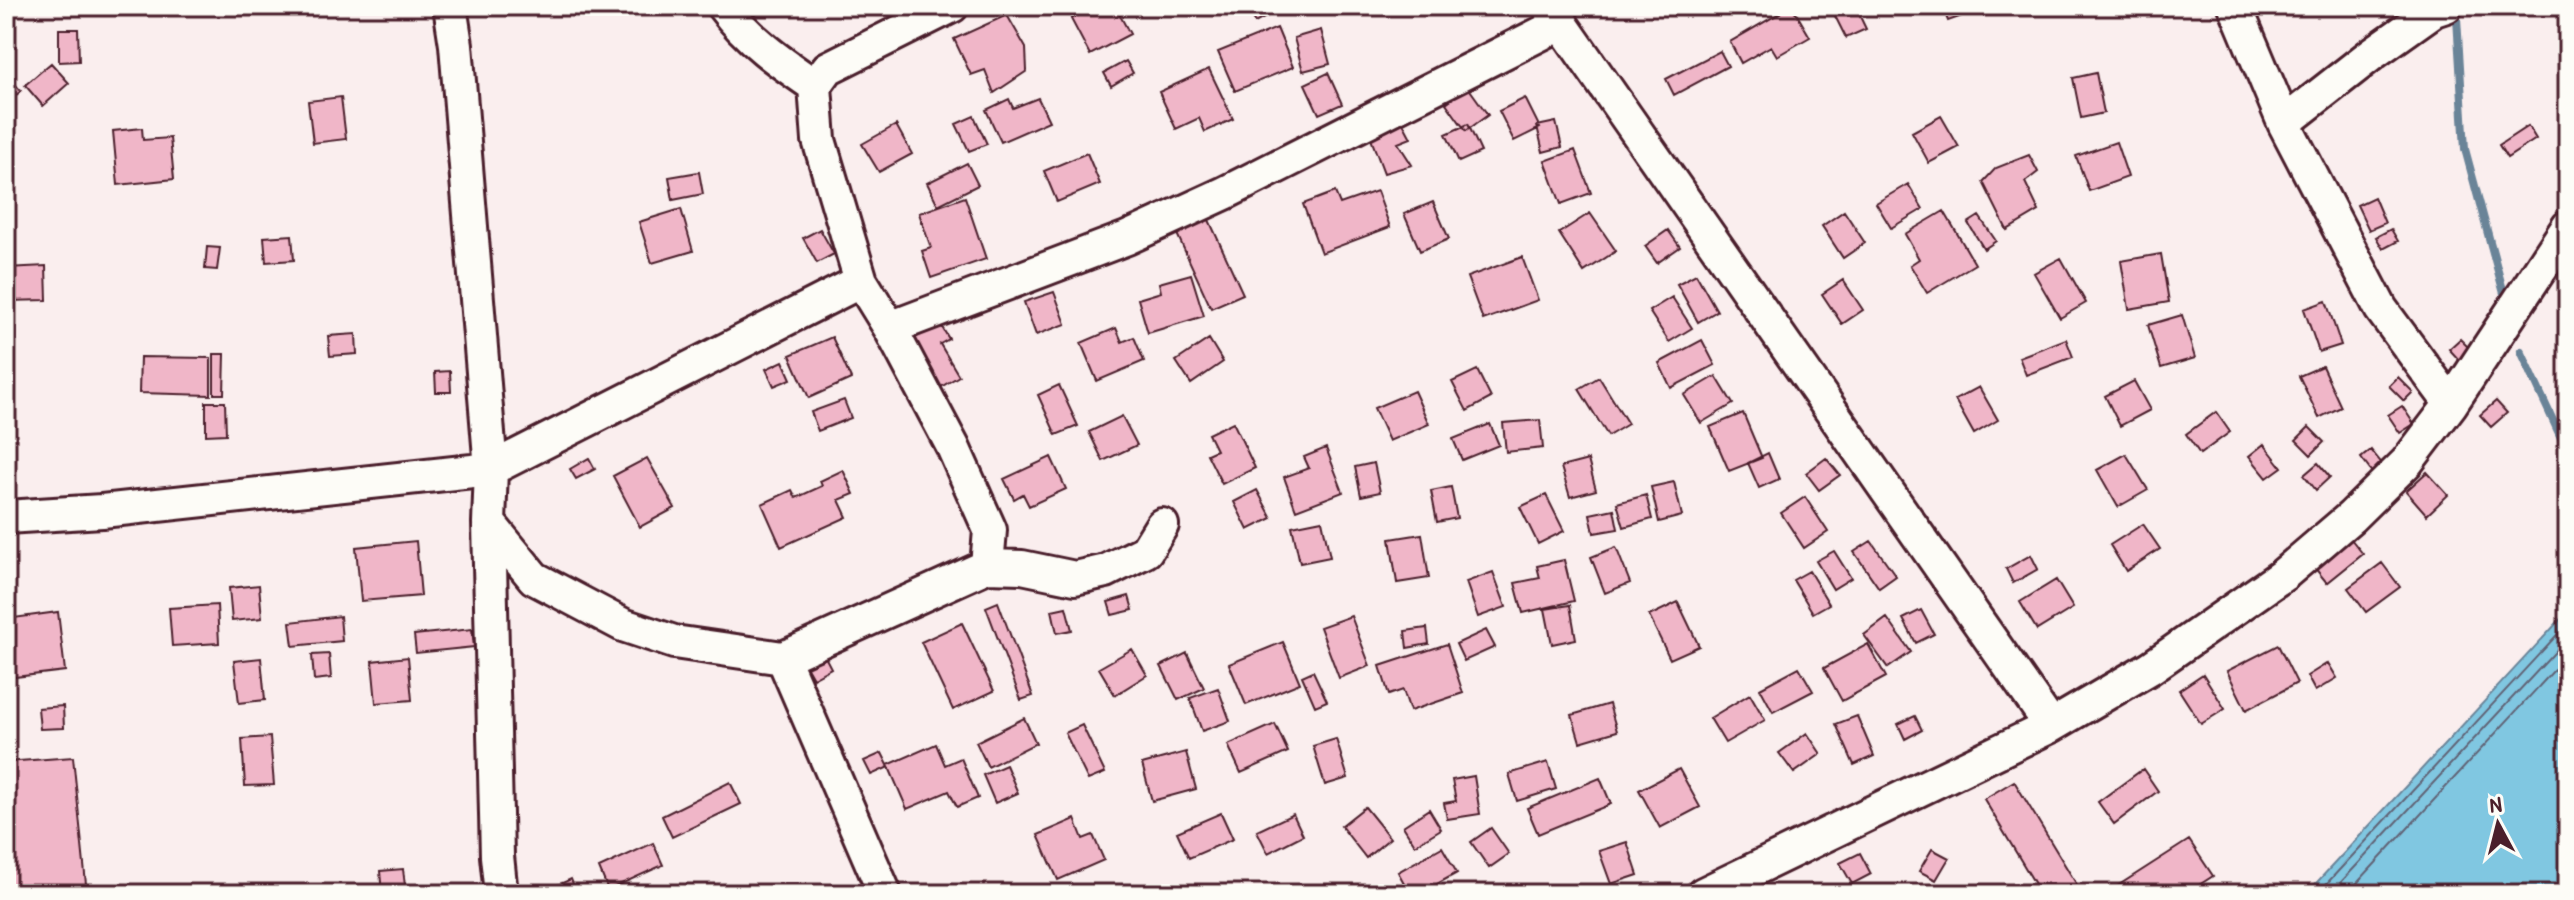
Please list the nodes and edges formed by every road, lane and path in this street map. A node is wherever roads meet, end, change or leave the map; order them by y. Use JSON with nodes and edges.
{"nodes":[{"id":1,"x":450,"y":6,"type":"edge"},
{"id":2,"x":723,"y":6,"type":"edge"},
{"id":3,"x":952,"y":6,"type":"edge"},
{"id":4,"x":2235,"y":6,"type":"edge"},
{"id":5,"x":2446,"y":6,"type":"edge"},
{"id":6,"x":1556,"y":14,"type":"edge"},
{"id":7,"x":815,"y":86,"type":"junction"},
{"id":8,"x":2284,"y":123,"type":"junction"},
{"id":9,"x":2568,"y":227,"type":"edge"},
{"id":10,"x":861,"y":281,"type":"junction"},
{"id":11,"x":890,"y":328,"type":"junction"},
{"id":12,"x":2451,"y":404,"type":"junction"},
{"id":13,"x":491,"y":469,"type":"junction"},
{"id":14,"x":6,"y":517,"type":"edge"},
{"id":15,"x":489,"y":523,"type":"junction"},
{"id":16,"x":1162,"y":525,"type":"dead end"},
{"id":17,"x":987,"y":566,"type":"junction"},
{"id":18,"x":783,"y":658,"type":"junction"},
{"id":19,"x":2051,"y":726,"type":"junction"},
{"id":20,"x":501,"y":894,"type":"edge"},
{"id":21,"x":885,"y":894,"type":"edge"},
{"id":22,"x":1703,"y":894,"type":"edge"}],
"edges":[{"from":1,"to":13,"type":"street"},
{"from":2,"to":7,"type":"street"},
{"from":3,"to":7,"type":"street"},
{"from":4,"to":8,"type":"street"},
{"from":5,"to":8,"type":"street"},
{"from":6,"to":11,"type":"street"},
{"from":6,"to":19,"type":"street"},
{"from":7,"to":10,"type":"street"},
{"from":8,"to":12,"type":"street"},
{"from":9,"to":12,"type":"street"},
{"from":10,"to":11,"type":"street"},
{"from":10,"to":13,"type":"street"},
{"from":11,"to":17,"type":"street"},
{"from":12,"to":19,"type":"street"},
{"from":13,"to":14,"type":"street"},
{"from":13,"to":15,"type":"street"},
{"from":15,"to":18,"type":"street"},
{"from":15,"to":20,"type":"street"},
{"from":16,"to":17,"type":"street"},
{"from":17,"to":18,"type":"street"},
{"from":18,"to":21,"type":"street"},
{"from":19,"to":22,"type":"street"}]}
